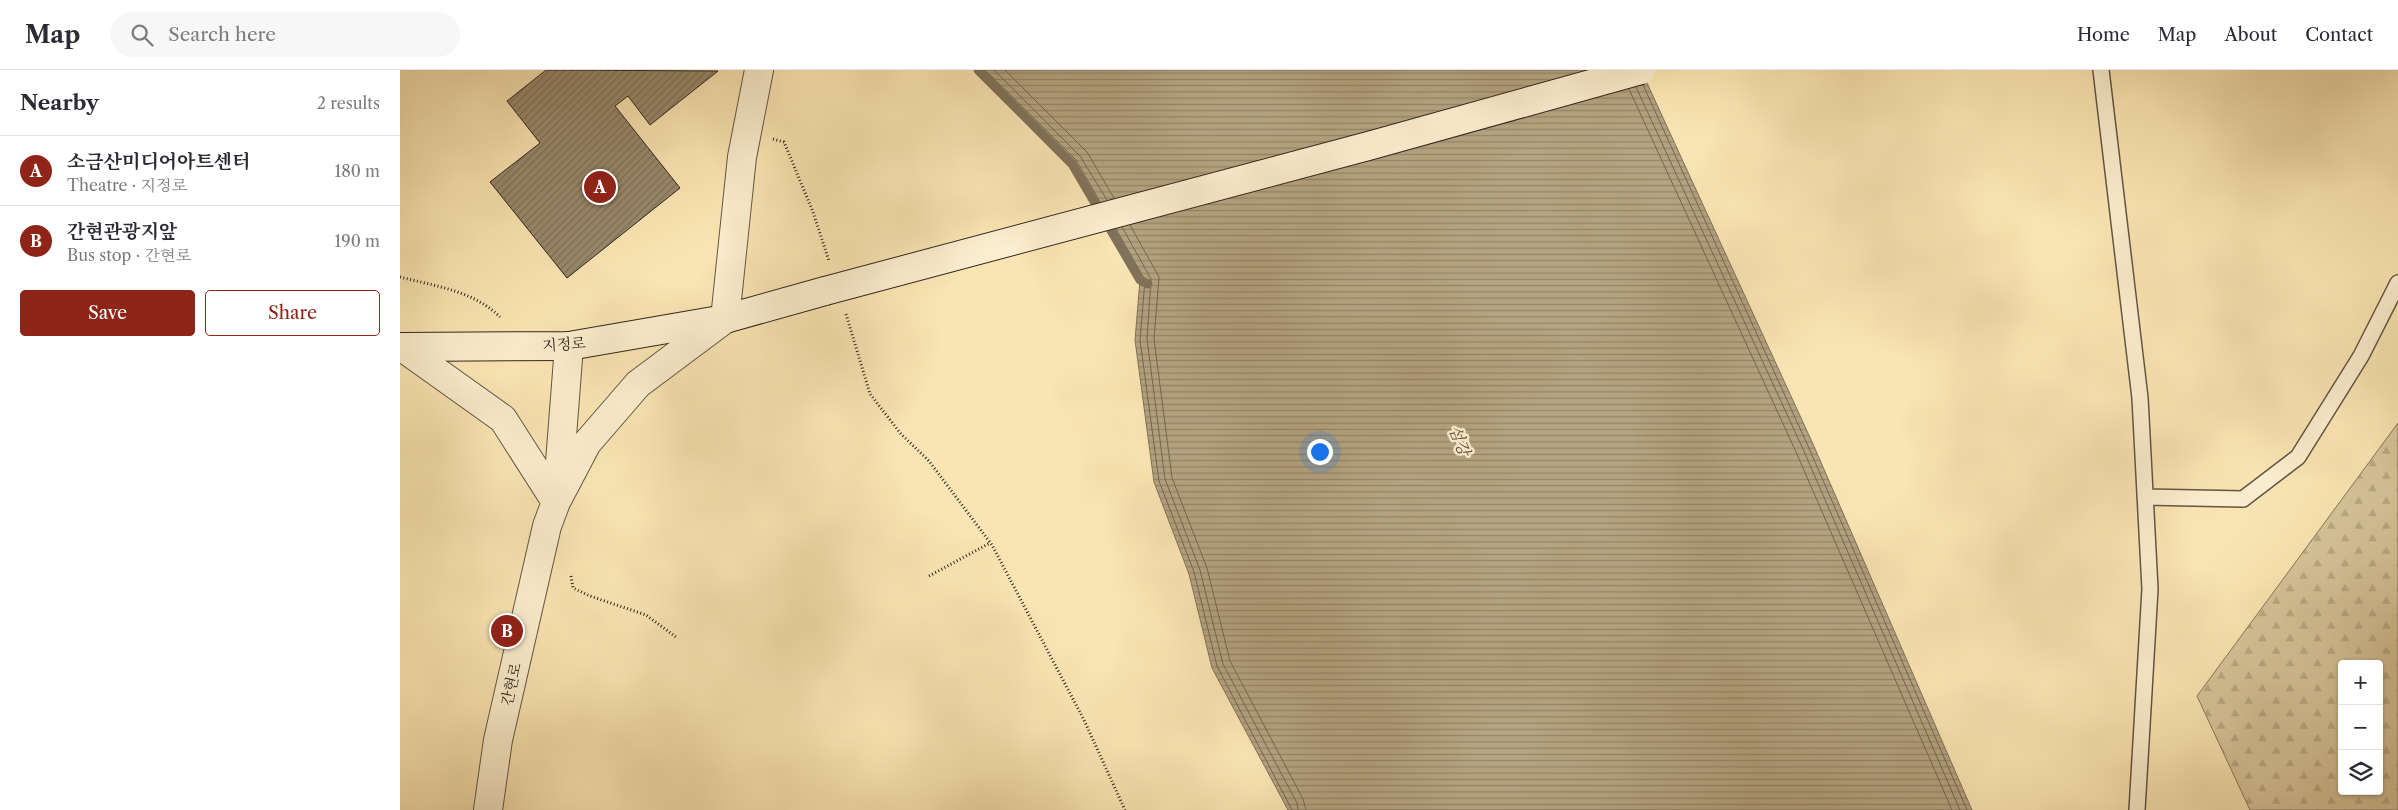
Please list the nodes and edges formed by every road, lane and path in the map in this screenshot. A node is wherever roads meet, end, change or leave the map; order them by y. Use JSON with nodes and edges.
{"nodes":[{"id":1,"x":759,"y":70,"type":"edge"},
{"id":2,"x":1640,"y":70,"type":"edge"},
{"id":3,"x":2101,"y":70,"type":"edge"},
{"id":4,"x":400,"y":278,"type":"edge"},
{"id":5,"x":2398,"y":283,"type":"edge"},
{"id":6,"x":502,"y":319,"type":"dead end"},
{"id":7,"x":725,"y":319,"type":"junction"},
{"id":8,"x":569,"y":346,"type":"junction"},
{"id":9,"x":401,"y":347,"type":"edge"},
{"id":10,"x":882,"y":410,"type":"dead end"},
{"id":11,"x":2145,"y":497,"type":"junction"},
{"id":12,"x":556,"y":502,"type":"junction"},
{"id":13,"x":990,"y":544,"type":"junction"},
{"id":14,"x":571,"y":576,"type":"dead end"},
{"id":15,"x":929,"y":576,"type":"dead end"},
{"id":16,"x":676,"y":637,"type":"dead end"},
{"id":17,"x":488,"y":810,"type":"edge"},
{"id":18,"x":1125,"y":810,"type":"edge"},
{"id":19,"x":2137,"y":810,"type":"edge"}],
"edges":[{"from":1,"to":7,"type":"main road"},
{"from":2,"to":7,"type":"main road","name":"지정로","bridge":true},
{"from":3,"to":11,"type":"lane"},
{"from":4,"to":6,"type":"path"},
{"from":5,"to":11,"type":"lane"},
{"from":7,"to":8,"type":"main road","name":"지정로"},
{"from":7,"to":12,"type":"main road"},
{"from":8,"to":9,"type":"main road","name":"지정로"},
{"from":8,"to":12,"type":"main road"},
{"from":9,"to":12,"type":"main road"},
{"from":10,"to":13,"type":"path"},
{"from":11,"to":19,"type":"lane"},
{"from":12,"to":17,"type":"main road","name":"간현로"},
{"from":13,"to":15,"type":"path"},
{"from":13,"to":18,"type":"path"},
{"from":14,"to":16,"type":"path"}]}
